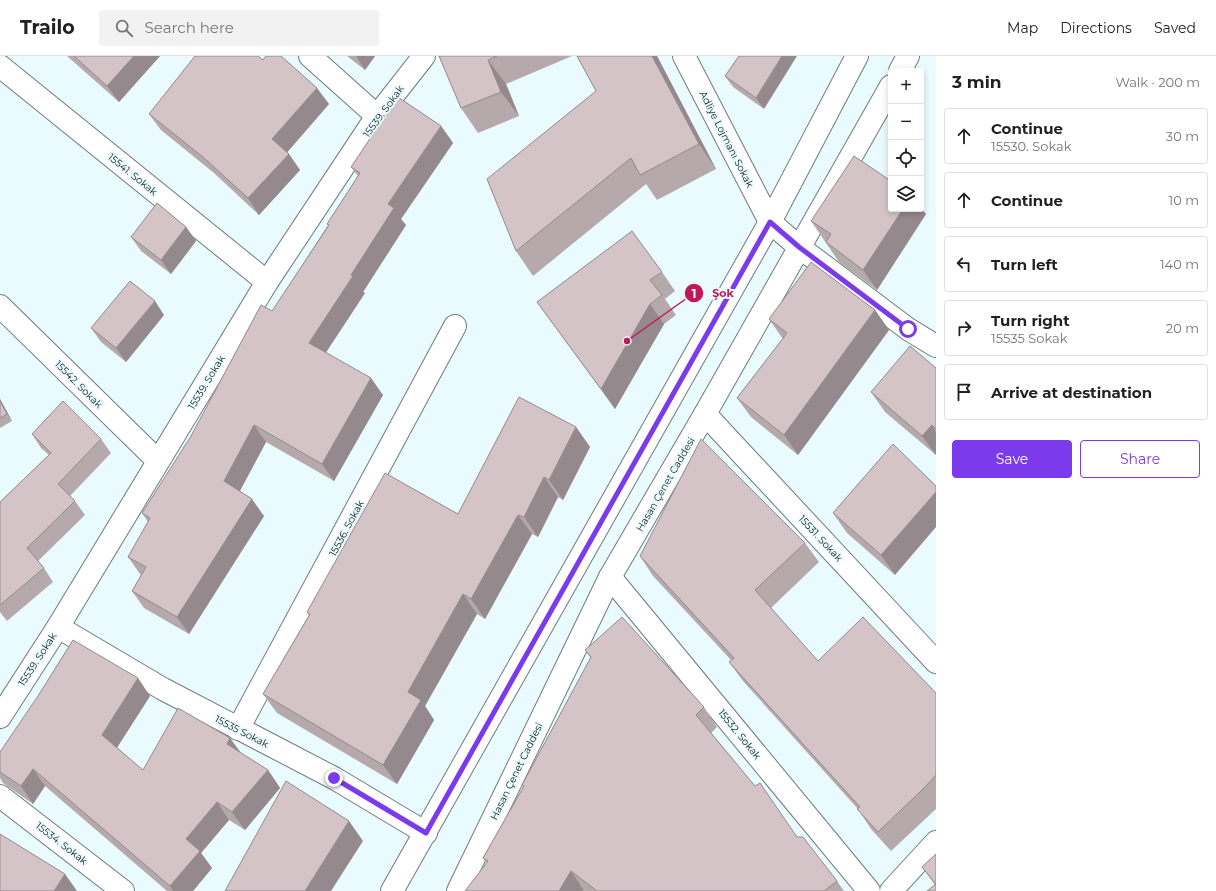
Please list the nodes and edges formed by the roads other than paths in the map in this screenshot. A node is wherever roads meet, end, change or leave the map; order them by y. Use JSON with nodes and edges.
{"nodes":[{"id":1,"x":310,"y":56,"type":"edge"},
{"id":2,"x":424,"y":56,"type":"edge"},
{"id":3,"x":684,"y":56,"type":"edge"},
{"id":4,"x":857,"y":56,"type":"edge"},
{"id":5,"x":908,"y":56,"type":"edge"},
{"id":6,"x":0,"y":66,"type":"edge"},
{"id":7,"x":902,"y":68,"type":"edge"},
{"id":8,"x":888,"y":91,"type":"edge"},
{"id":9,"x":377,"y":116,"type":"junction"},
{"id":10,"x":770,"y":222,"type":"junction"},
{"id":11,"x":799,"y":247,"type":"junction"},
{"id":12,"x":267,"y":282,"type":"junction"},
{"id":13,"x":0,"y":306,"type":"edge"},
{"id":14,"x":455,"y":326,"type":"dead end"},
{"id":15,"x":936,"y":346,"type":"edge"},
{"id":16,"x":705,"y":414,"type":"junction"},
{"id":17,"x":158,"y":461,"type":"junction"},
{"id":18,"x":610,"y":577,"type":"junction"},
{"id":19,"x":58,"y":627,"type":"junction"},
{"id":20,"x":936,"y":662,"type":"edge"},
{"id":21,"x":0,"y":717,"type":"edge"},
{"id":22,"x":238,"y":729,"type":"junction"},
{"id":23,"x":0,"y":796,"type":"edge"},
{"id":24,"x":426,"y":833,"type":"junction"},
{"id":25,"x":936,"y":842,"type":"edge"},
{"id":26,"x":123,"y":891,"type":"edge"},
{"id":27,"x":392,"y":891,"type":"edge"},
{"id":28,"x":458,"y":891,"type":"edge"},
{"id":29,"x":869,"y":891,"type":"edge"},
{"id":30,"x":891,"y":891,"type":"edge"}],
"edges":[{"from":1,"to":9,"type":"street"},
{"from":2,"to":9,"type":"street","name":"15539. Sokak"},
{"from":3,"to":10,"type":"street","name":"Adliye Lojmanı Sokak"},
{"from":4,"to":10,"type":"street"},
{"from":5,"to":7,"type":"street"},
{"from":6,"to":12,"type":"street","name":"15541. Sokak"},
{"from":8,"to":11,"type":"street","name":"Hasan Çenet Caddesi"},
{"from":9,"to":12,"type":"street","name":"15539. Sokak"},
{"from":10,"to":11,"type":"street"},
{"from":10,"to":24,"type":"street"},
{"from":11,"to":15,"type":"street"},
{"from":11,"to":16,"type":"street","name":"Hasan Çenet Caddesi"},
{"from":12,"to":17,"type":"street","name":"15539. Sokak"},
{"from":13,"to":17,"type":"street","name":"15542. Sokak"},
{"from":14,"to":22,"type":"street","name":"15536. Sokak"},
{"from":16,"to":18,"type":"street","name":"Hasan Çenet Caddesi"},
{"from":16,"to":20,"type":"street","name":"15531. Sokak"},
{"from":17,"to":19,"type":"street","name":"15539. Sokak"},
{"from":18,"to":28,"type":"street","name":"Hasan Çenet Caddesi"},
{"from":18,"to":29,"type":"street","name":"15532. Sokak"},
{"from":19,"to":21,"type":"street","name":"15539. Sokak"},
{"from":19,"to":22,"type":"street","name":"15535 Sokak"},
{"from":22,"to":24,"type":"street","name":"15535 Sokak"},
{"from":23,"to":26,"type":"street","name":"15534. Sokak"},
{"from":24,"to":27,"type":"street"},
{"from":25,"to":30,"type":"street"}]}
